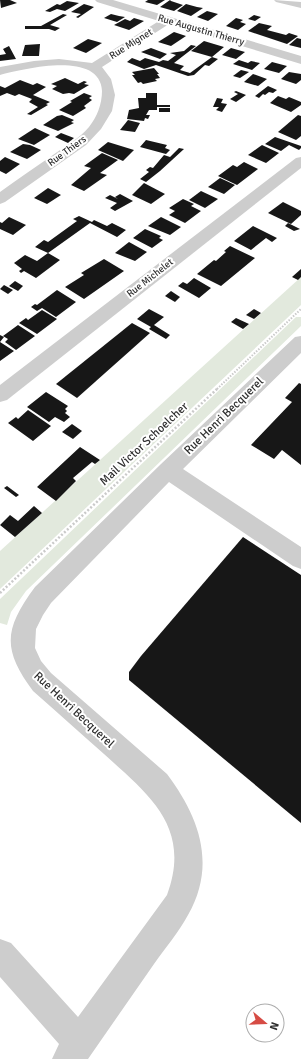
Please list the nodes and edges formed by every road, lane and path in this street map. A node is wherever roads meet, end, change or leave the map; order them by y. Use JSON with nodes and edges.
{"nodes":[{"id":1,"x":101,"y":0,"type":"edge"},
{"id":2,"x":280,"y":0,"type":"edge"},
{"id":3,"x":301,"y":5,"type":"edge"},
{"id":4,"x":168,"y":20,"type":"junction"},
{"id":5,"x":301,"y":60,"type":"edge"},
{"id":6,"x":94,"y":67,"type":"junction"},
{"id":7,"x":0,"y":71,"type":"edge"},
{"id":8,"x":301,"y":160,"type":"edge"},
{"id":9,"x":0,"y":199,"type":"edge"},
{"id":10,"x":301,"y":309,"type":"edge"},
{"id":11,"x":301,"y":342,"type":"edge"},
{"id":12,"x":0,"y":395,"type":"edge"},
{"id":13,"x":168,"y":470,"type":"junction"},
{"id":14,"x":301,"y":559,"type":"edge"},
{"id":15,"x":0,"y":593,"type":"edge"},
{"id":16,"x":0,"y":954,"type":"edge"},
{"id":17,"x":74,"y":1051,"type":"edge"}],
"edges":[{"from":1,"to":4,"type":"street","name":"Rue Augustin Thierry"},
{"from":2,"to":3,"type":"street"},
{"from":4,"to":5,"type":"street","name":"Rue Augustin Thierry"},
{"from":4,"to":6,"type":"street","name":"Rue Mignet"},
{"from":6,"to":7,"type":"street"},
{"from":6,"to":9,"type":"street","name":"Rue Thiers"},
{"from":8,"to":12,"type":"street","name":"Rue Michelet"},
{"from":10,"to":15,"type":"path","name":"Mail Victor Schoelcher"},
{"from":11,"to":13,"type":"street","name":"Rue Henri Becquerel"},
{"from":13,"to":14,"type":"street"},
{"from":13,"to":17,"type":"street","name":"Rue Henri Becquerel"},
{"from":16,"to":17,"type":"street"}]}
